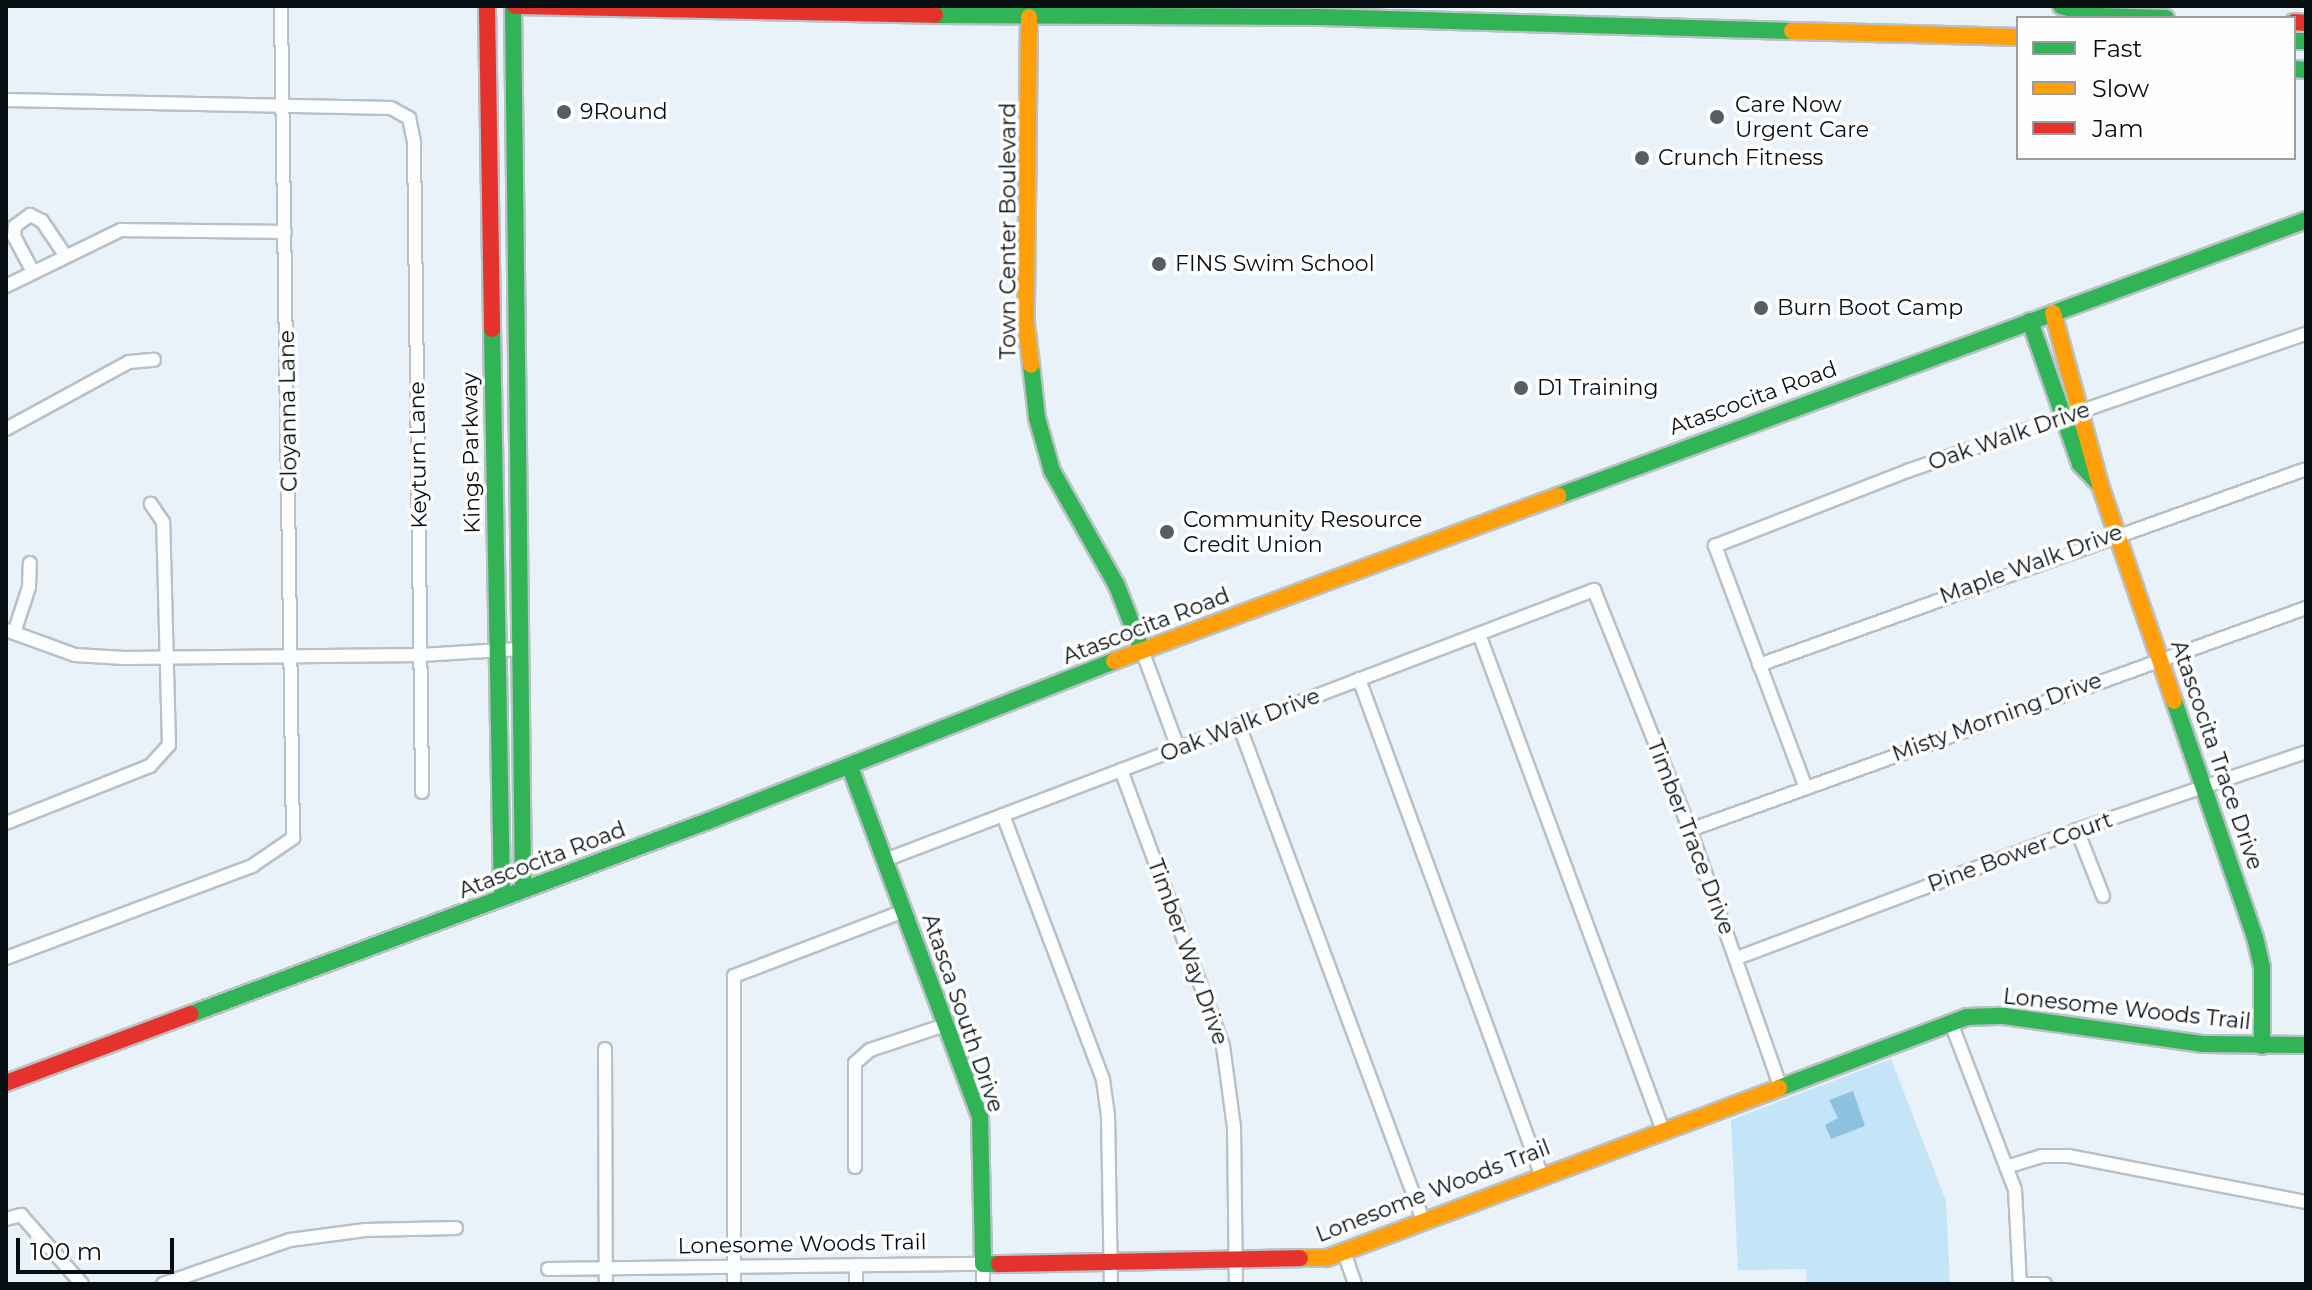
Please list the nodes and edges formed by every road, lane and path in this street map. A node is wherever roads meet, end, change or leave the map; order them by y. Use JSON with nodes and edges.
{"nodes":[{"id":1,"x":281,"y":6,"type":"edge"},
{"id":2,"x":487,"y":6,"type":"edge"},
{"id":3,"x":514,"y":6,"type":"edge"},
{"id":4,"x":2061,"y":6,"type":"edge"},
{"id":5,"x":2098,"y":16,"type":"edge"},
{"id":6,"x":1029,"y":17,"type":"junction"},
{"id":7,"x":2016,"y":37,"type":"edge"},
{"id":8,"x":6,"y":100,"type":"edge"},
{"id":9,"x":283,"y":106,"type":"junction"},
{"id":10,"x":2306,"y":220,"type":"edge"},
{"id":11,"x":285,"y":232,"type":"junction"},
{"id":12,"x":64,"y":254,"type":"junction"},
{"id":13,"x":33,"y":272,"type":"junction"},
{"id":14,"x":6,"y":286,"type":"edge"},
{"id":15,"x":2053,"y":313,"type":"junction"},
{"id":16,"x":2030,"y":321,"type":"junction"},
{"id":17,"x":2306,"y":334,"type":"edge"},
{"id":18,"x":154,"y":360,"type":"dead end"},
{"id":19,"x":2082,"y":411,"type":"junction"},
{"id":20,"x":2061,"y":417,"type":"junction"},
{"id":21,"x":6,"y":429,"type":"edge"},
{"id":22,"x":2306,"y":469,"type":"edge"},
{"id":23,"x":2100,"y":485,"type":"junction"},
{"id":24,"x":151,"y":504,"type":"dead end"},
{"id":25,"x":2118,"y":532,"type":"junction"},
{"id":26,"x":30,"y":563,"type":"dead end"},
{"id":27,"x":1594,"y":590,"type":"joint"},
{"id":28,"x":2306,"y":608,"type":"edge"},
{"id":29,"x":10,"y":632,"type":"edge"},
{"id":30,"x":1479,"y":634,"type":"junction"},
{"id":31,"x":519,"y":649,"type":"junction"},
{"id":32,"x":1142,"y":650,"type":"junction"},
{"id":33,"x":498,"y":652,"type":"junction"},
{"id":34,"x":421,"y":655,"type":"junction"},
{"id":35,"x":292,"y":656,"type":"junction"},
{"id":36,"x":2161,"y":657,"type":"junction"},
{"id":37,"x":170,"y":658,"type":"junction"},
{"id":38,"x":1759,"y":665,"type":"junction"},
{"id":39,"x":1359,"y":679,"type":"junction"},
{"id":40,"x":1239,"y":725,"type":"junction"},
{"id":41,"x":1178,"y":748,"type":"junction"},
{"id":42,"x":2306,"y":752,"type":"edge"},
{"id":43,"x":850,"y":767,"type":"junction"},
{"id":44,"x":1121,"y":770,"type":"junction"},
{"id":45,"x":2203,"y":787,"type":"junction"},
{"id":46,"x":1806,"y":788,"type":"junction"},
{"id":47,"x":422,"y":792,"type":"dead end"},
{"id":48,"x":1003,"y":815,"type":"junction"},
{"id":49,"x":6,"y":823,"type":"edge"},
{"id":50,"x":1690,"y":830,"type":"junction"},
{"id":51,"x":2077,"y":830,"type":"junction"},
{"id":52,"x":885,"y":860,"type":"junction"},
{"id":53,"x":523,"y":890,"type":"junction"},
{"id":54,"x":2103,"y":896,"type":"dead end"},
{"id":55,"x":502,"y":898,"type":"junction"},
{"id":56,"x":904,"y":911,"type":"junction"},
{"id":57,"x":6,"y":958,"type":"edge"},
{"id":58,"x":1737,"y":958,"type":"junction"},
{"id":59,"x":1951,"y":1023,"type":"junction"},
{"id":60,"x":948,"y":1024,"type":"junction"},
{"id":61,"x":2306,"y":1045,"type":"edge"},
{"id":62,"x":2262,"y":1046,"type":"junction"},
{"id":63,"x":605,"y":1049,"type":"dead end"},
{"id":64,"x":6,"y":1083,"type":"edge"},
{"id":65,"x":1780,"y":1086,"type":"junction"},
{"id":66,"x":1662,"y":1128,"type":"junction"},
{"id":67,"x":855,"y":1167,"type":"dead end"},
{"id":68,"x":2006,"y":1167,"type":"junction"},
{"id":69,"x":1541,"y":1174,"type":"junction"},
{"id":70,"x":2306,"y":1202,"type":"edge"},
{"id":71,"x":6,"y":1219,"type":"edge"},
{"id":72,"x":1423,"y":1220,"type":"junction"},
{"id":73,"x":456,"y":1228,"type":"dead end"},
{"id":74,"x":1344,"y":1252,"type":"junction"},
{"id":75,"x":1236,"y":1262,"type":"junction"},
{"id":76,"x":1110,"y":1263,"type":"junction"},
{"id":77,"x":983,"y":1264,"type":"junction"},
{"id":78,"x":856,"y":1265,"type":"junction"},
{"id":79,"x":734,"y":1267,"type":"junction"},
{"id":80,"x":606,"y":1268,"type":"junction"},
{"id":81,"x":548,"y":1269,"type":"dead end"},
{"id":82,"x":82,"y":1284,"type":"edge"},
{"id":83,"x":163,"y":1284,"type":"edge"},
{"id":84,"x":606,"y":1284,"type":"edge"},
{"id":85,"x":734,"y":1284,"type":"edge"},
{"id":86,"x":856,"y":1284,"type":"edge"},
{"id":87,"x":983,"y":1284,"type":"edge"},
{"id":88,"x":1111,"y":1284,"type":"edge"},
{"id":89,"x":1236,"y":1284,"type":"edge"},
{"id":90,"x":1355,"y":1284,"type":"edge"},
{"id":91,"x":2020,"y":1284,"type":"edge"},
{"id":92,"x":2045,"y":1284,"type":"edge"}],
"edges":[{"from":1,"to":9,"type":"street","name":"Cloyanna Lane"},
{"from":2,"to":33,"type":"street","name":"Kings Parkway"},
{"from":3,"to":6,"type":"street"},
{"from":3,"to":31,"type":"street","name":"Kings Parkway"},
{"from":4,"to":5,"type":"street"},
{"from":6,"to":7,"type":"street"},
{"from":6,"to":32,"type":"street","name":"Town Center Boulevard"},
{"from":8,"to":9,"type":"street"},
{"from":9,"to":11,"type":"street","name":"Cloyanna Lane"},
{"from":9,"to":34,"type":"street","name":"Keyturn Lane"},
{"from":10,"to":15,"type":"street","name":"Atascocita Road"},
{"from":11,"to":12,"type":"street"},
{"from":11,"to":35,"type":"street","name":"Cloyanna Lane"},
{"from":12,"to":13,"type":"street"},
{"from":12,"to":13,"type":"street"},
{"from":13,"to":14,"type":"street"},
{"from":15,"to":16,"type":"street","name":"Atascocita Road"},
{"from":15,"to":19,"type":"street","name":"Atascocita Trace Drive"},
{"from":16,"to":20,"type":"street","name":"Atascocita Trace Drive"},
{"from":16,"to":32,"type":"street","name":"Atascocita Road"},
{"from":17,"to":19,"type":"street","name":"Oak Walk Drive"},
{"from":18,"to":21,"type":"street"},
{"from":19,"to":20,"type":"street","name":"Oak Walk Drive"},
{"from":19,"to":23,"type":"street","name":"Atascocita Trace Drive"},
{"from":20,"to":23,"type":"street","name":"Atascocita Trace Drive"},
{"from":20,"to":38,"type":"street","name":"Oak Walk Drive"},
{"from":22,"to":25,"type":"street","name":"Maple Walk Drive"},
{"from":23,"to":25,"type":"street","name":"Atascocita Trace Drive"},
{"from":24,"to":37,"type":"street"},
{"from":25,"to":36,"type":"street","name":"Atascocita Trace Drive"},
{"from":25,"to":38,"type":"street","name":"Maple Walk Drive"},
{"from":26,"to":29,"type":"street"},
{"from":27,"to":30,"type":"street","name":"Oak Walk Drive"},
{"from":27,"to":50,"type":"street","name":"Timber Trace Drive"},
{"from":28,"to":36,"type":"street","name":"Misty Morning Drive"},
{"from":29,"to":37,"type":"street"},
{"from":30,"to":39,"type":"street","name":"Oak Walk Drive"},
{"from":30,"to":66,"type":"street"},
{"from":31,"to":33,"type":"street"},
{"from":31,"to":53,"type":"street","name":"Kings Parkway"},
{"from":32,"to":41,"type":"street","name":"Town Center Boulevard"},
{"from":32,"to":43,"type":"street","name":"Atascocita Road"},
{"from":33,"to":34,"type":"street"},
{"from":33,"to":55,"type":"street","name":"Kings Parkway"},
{"from":34,"to":35,"type":"street"},
{"from":34,"to":47,"type":"street","name":"Keyturn Lane"},
{"from":35,"to":37,"type":"street"},
{"from":35,"to":57,"type":"street","name":"Cloyanna Lane"},
{"from":36,"to":45,"type":"street","name":"Atascocita Trace Drive"},
{"from":36,"to":46,"type":"street","name":"Misty Morning Drive"},
{"from":37,"to":49,"type":"street"},
{"from":38,"to":46,"type":"street"},
{"from":39,"to":40,"type":"street","name":"Oak Walk Drive"},
{"from":39,"to":69,"type":"street"},
{"from":40,"to":41,"type":"street","name":"Oak Walk Drive"},
{"from":40,"to":72,"type":"street"},
{"from":41,"to":44,"type":"street","name":"Oak Walk Drive"},
{"from":42,"to":45,"type":"street","name":"Pine Bower Court"},
{"from":43,"to":52,"type":"street","name":"Atasca South Drive"},
{"from":43,"to":53,"type":"street","name":"Atascocita Road"},
{"from":44,"to":48,"type":"street","name":"Oak Walk Drive"},
{"from":44,"to":75,"type":"street","name":"Timber Way Drive"},
{"from":45,"to":51,"type":"street","name":"Pine Bower Court"},
{"from":45,"to":62,"type":"street","name":"Atascocita Trace Drive"},
{"from":46,"to":50,"type":"street","name":"Misty Morning Drive"},
{"from":48,"to":52,"type":"street","name":"Oak Walk Drive"},
{"from":48,"to":76,"type":"street"},
{"from":50,"to":58,"type":"street","name":"Timber Trace Drive"},
{"from":51,"to":54,"type":"street"},
{"from":51,"to":58,"type":"street","name":"Pine Bower Court"},
{"from":52,"to":56,"type":"street","name":"Atasca South Drive"},
{"from":53,"to":55,"type":"street","name":"Atascocita Road"},
{"from":55,"to":64,"type":"street","name":"Atascocita Road"},
{"from":56,"to":60,"type":"street","name":"Atasca South Drive"},
{"from":56,"to":79,"type":"street"},
{"from":58,"to":65,"type":"street","name":"Timber Trace Drive"},
{"from":59,"to":62,"type":"street","name":"Lonesome Woods Trail"},
{"from":59,"to":65,"type":"street","name":"Lonesome Woods Trail"},
{"from":59,"to":68,"type":"street"},
{"from":60,"to":67,"type":"street"},
{"from":60,"to":77,"type":"street","name":"Atasca South Drive"},
{"from":61,"to":62,"type":"street","name":"Lonesome Woods Trail"},
{"from":63,"to":80,"type":"street"},
{"from":65,"to":66,"type":"street","name":"Lonesome Woods Trail"},
{"from":66,"to":69,"type":"street","name":"Lonesome Woods Trail"},
{"from":68,"to":70,"type":"street"},
{"from":68,"to":91,"type":"street"},
{"from":69,"to":72,"type":"street","name":"Lonesome Woods Trail"},
{"from":71,"to":82,"type":"street"},
{"from":72,"to":74,"type":"street","name":"Lonesome Woods Trail"},
{"from":73,"to":83,"type":"street"},
{"from":74,"to":75,"type":"street","name":"Lonesome Woods Trail"},
{"from":74,"to":90,"type":"street"},
{"from":75,"to":76,"type":"street","name":"Lonesome Woods Trail"},
{"from":75,"to":89,"type":"street","name":"Timber Way Drive"},
{"from":76,"to":77,"type":"street","name":"Lonesome Woods Trail"},
{"from":76,"to":88,"type":"street"},
{"from":77,"to":78,"type":"street","name":"Lonesome Woods Trail"},
{"from":77,"to":87,"type":"street","name":"Atasca South Drive"},
{"from":78,"to":79,"type":"street","name":"Lonesome Woods Trail"},
{"from":78,"to":86,"type":"street"},
{"from":79,"to":80,"type":"street","name":"Lonesome Woods Trail"},
{"from":79,"to":85,"type":"street"},
{"from":80,"to":81,"type":"street","name":"Lonesome Woods Trail"},
{"from":80,"to":84,"type":"street"},
{"from":91,"to":92,"type":"street"}]}
